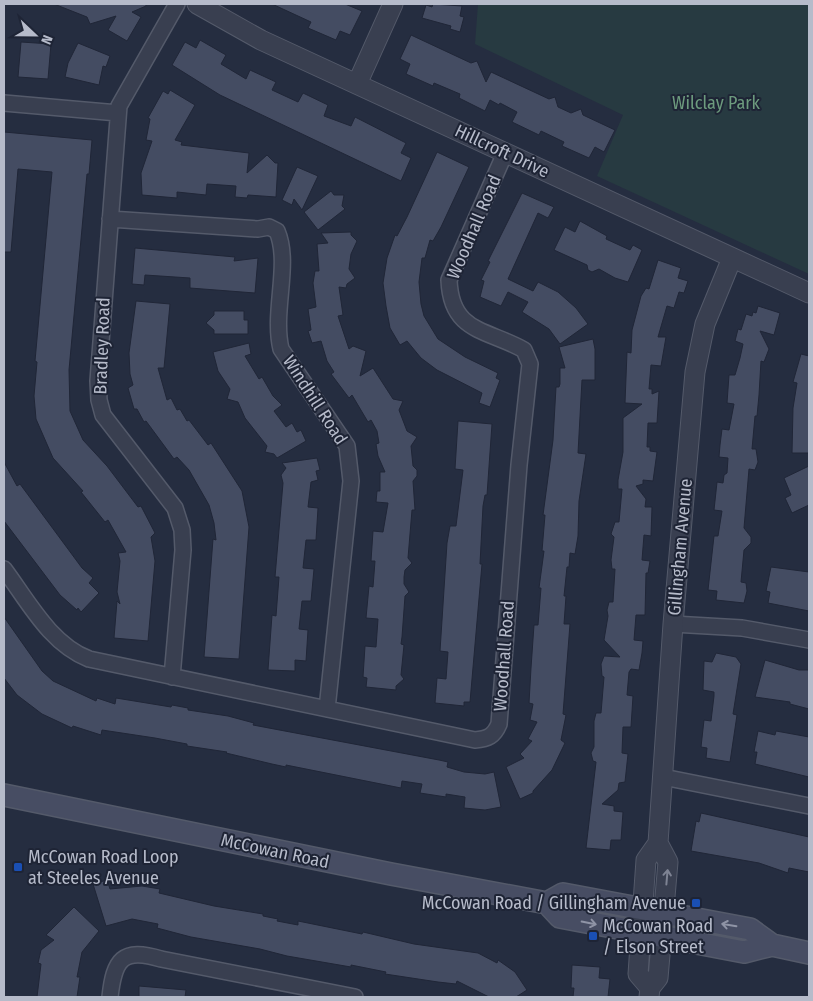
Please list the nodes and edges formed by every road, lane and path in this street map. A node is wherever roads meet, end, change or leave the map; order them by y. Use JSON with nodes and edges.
{"nodes":[{"id":1,"x":177,"y":4,"type":"edge"},
{"id":2,"x":198,"y":4,"type":"edge"},
{"id":3,"x":393,"y":4,"type":"edge"},
{"id":4,"x":357,"y":84,"type":"junction"},
{"id":5,"x":4,"y":103,"type":"edge"},
{"id":6,"x":118,"y":113,"type":"junction"},
{"id":7,"x":505,"y":153,"type":"junction"},
{"id":8,"x":110,"y":219,"type":"junction"},
{"id":9,"x":732,"y":258,"type":"junction"},
{"id":10,"x":809,"y":293,"type":"edge"},
{"id":11,"x":4,"y":569,"type":"edge"},
{"id":12,"x":673,"y":624,"type":"junction"},
{"id":13,"x":809,"y":640,"type":"edge"},
{"id":14,"x":172,"y":677,"type":"junction"},
{"id":15,"x":327,"y":710,"type":"junction"},
{"id":16,"x":663,"y":777,"type":"junction"},
{"id":17,"x":4,"y":795,"type":"edge"},
{"id":18,"x":809,"y":806,"type":"edge"},
{"id":19,"x":658,"y":843,"type":"junction"},
{"id":20,"x":547,"y":903,"type":"junction"},
{"id":21,"x":642,"y":910,"type":"junction"},
{"id":22,"x":664,"y":914,"type":"junction"},
{"id":23,"x":641,"y":932,"type":"junction"},
{"id":24,"x":662,"y":936,"type":"junction"},
{"id":25,"x":772,"y":945,"type":"junction"},
{"id":26,"x":809,"y":953,"type":"edge"},
{"id":27,"x":649,"y":992,"type":"edge"},
{"id":28,"x":110,"y":997,"type":"edge"},
{"id":29,"x":355,"y":997,"type":"edge"}],
"edges":[{"from":1,"to":6,"type":"street","name":"Bradley Road"},
{"from":2,"to":4,"type":"street","name":"Hillcroft Drive"},
{"from":3,"to":4,"type":"street"},
{"from":4,"to":7,"type":"street","name":"Hillcroft Drive"},
{"from":5,"to":6,"type":"street"},
{"from":6,"to":8,"type":"street","name":"Bradley Road"},
{"from":7,"to":9,"type":"street","name":"Hillcroft Drive"},
{"from":7,"to":15,"type":"street","name":"Woodhall Road"},
{"from":8,"to":14,"type":"street","name":"Bradley Road"},
{"from":8,"to":15,"type":"street","name":"Windhill Road"},
{"from":9,"to":10,"type":"street","name":"Hillcroft Drive"},
{"from":9,"to":12,"type":"street","name":"Gillingham Avenue"},
{"from":11,"to":14,"type":"street","name":"Woodhall Road"},
{"from":12,"to":13,"type":"street"},
{"from":12,"to":16,"type":"street","name":"Gillingham Avenue"},
{"from":14,"to":15,"type":"street","name":"Woodhall Road"},
{"from":16,"to":18,"type":"street"},
{"from":16,"to":19,"type":"street","name":"Gillingham Avenue"},
{"from":17,"to":20,"type":"main road","name":"McCowan Road"},
{"from":19,"to":21,"type":"street","name":"Gillingham Avenue"},
{"from":22,"to":19,"type":"street","name":"Gillingham Avenue","one_way":true},
{"from":20,"to":21,"type":"main road","name":"McCowan Road"},
{"from":20,"to":23,"type":"main road","name":"McCowan Road","one_way":true},
{"from":21,"to":22,"type":"main road","name":"McCowan Road"},
{"from":21,"to":23,"type":"street","name":"Gillingham Avenue"},
{"from":22,"to":24,"type":"street","name":"Gillingham Avenue"},
{"from":25,"to":22,"type":"main road","name":"McCowan Road","one_way":true},
{"from":23,"to":24,"type":"main road","name":"McCowan Road"},
{"from":23,"to":27,"type":"street","name":"Gillingham Avenue"},
{"from":24,"to":25,"type":"main road","name":"McCowan Road"},
{"from":24,"to":27,"type":"street","name":"Gillingham Avenue"},
{"from":25,"to":26,"type":"main road","name":"McCowan Road"},
{"from":28,"to":29,"type":"street"}]}
